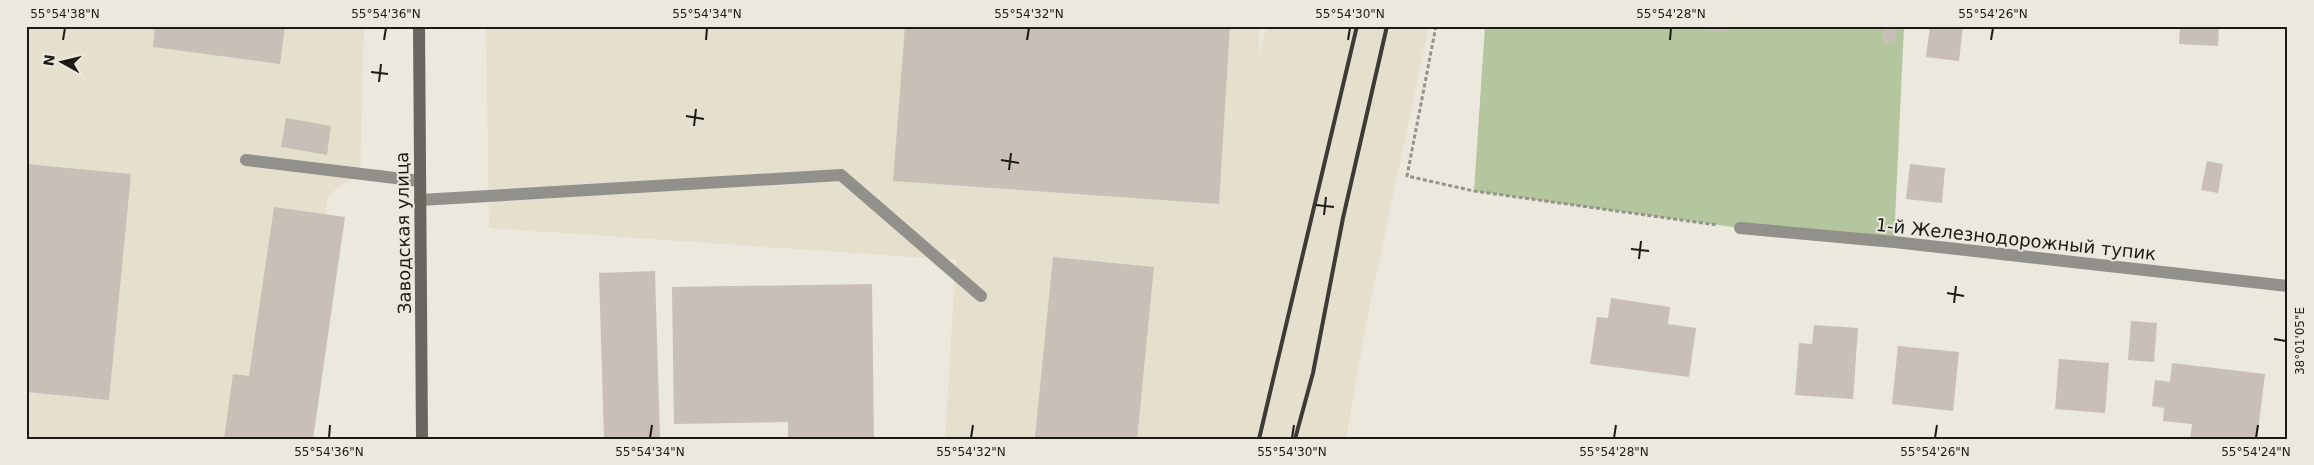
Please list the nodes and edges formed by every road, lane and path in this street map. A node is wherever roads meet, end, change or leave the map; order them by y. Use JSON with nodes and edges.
{"nodes":[{"id":1,"x":419,"y":26,"type":"edge"},
{"id":2,"x":1436,"y":26,"type":"edge"},
{"id":3,"x":246,"y":160,"type":"dead end"},
{"id":4,"x":420,"y":181,"type":"junction"},
{"id":5,"x":420,"y":200,"type":"junction"},
{"id":6,"x":1740,"y":228,"type":"joint"},
{"id":7,"x":2288,"y":286,"type":"edge"},
{"id":8,"x":981,"y":296,"type":"dead end"},
{"id":9,"x":422,"y":439,"type":"edge"}],
"edges":[{"from":1,"to":4,"type":"main road","name":"Заводская улица"},
{"from":2,"to":6,"type":"path"},
{"from":3,"to":4,"type":"street"},
{"from":4,"to":5,"type":"main road","name":"Заводская улица"},
{"from":5,"to":8,"type":"street"},
{"from":5,"to":9,"type":"main road","name":"Заводская улица"},
{"from":6,"to":7,"type":"street","name":"1-й Железнодорожный тупик"}]}
